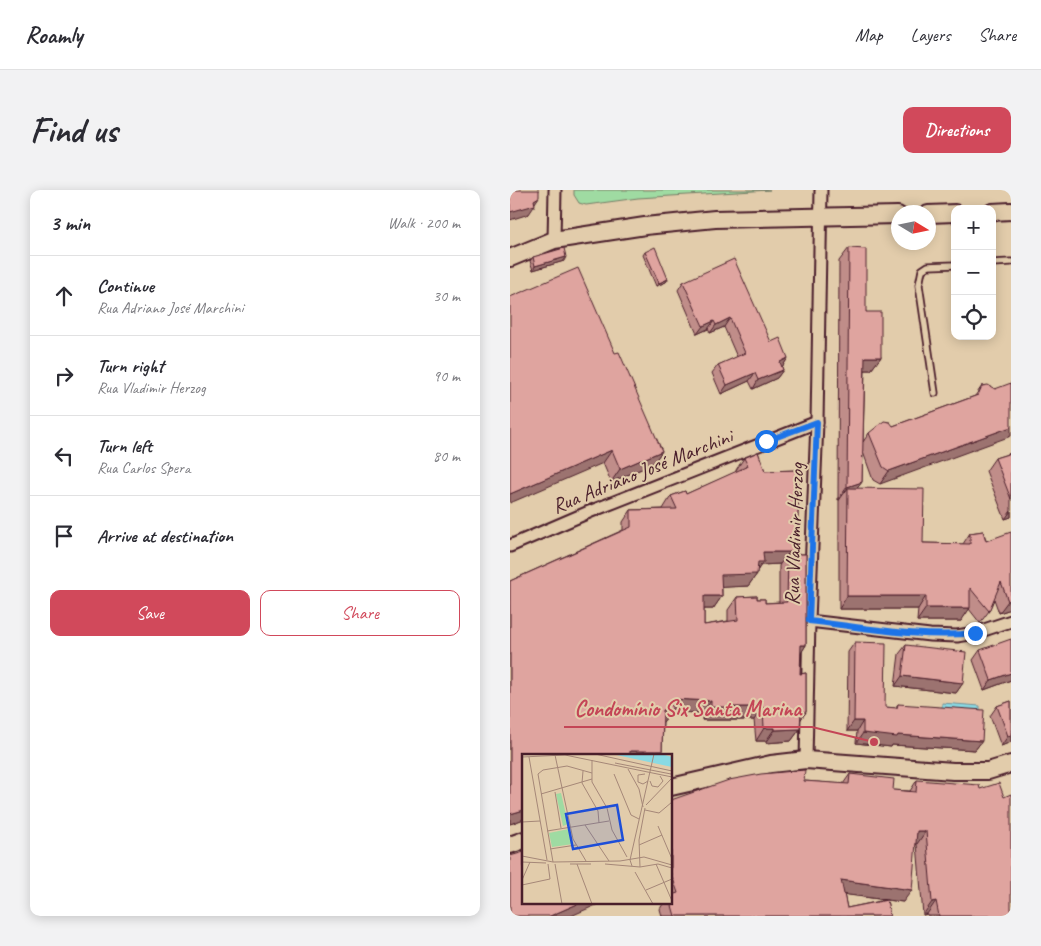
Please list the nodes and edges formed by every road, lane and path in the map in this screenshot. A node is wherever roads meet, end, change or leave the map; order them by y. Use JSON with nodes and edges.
{"nodes":[{"id":1,"x":555,"y":190,"type":"edge"},
{"id":2,"x":821,"y":190,"type":"edge"},
{"id":3,"x":1011,"y":211,"type":"edge"},
{"id":4,"x":996,"y":212,"type":"edge"},
{"id":5,"x":951,"y":213,"type":"edge"},
{"id":6,"x":936,"y":214,"type":"edge"},
{"id":7,"x":891,"y":215,"type":"edge"},
{"id":8,"x":820,"y":218,"type":"junction"},
{"id":9,"x":554,"y":240,"type":"junction"},
{"id":10,"x":510,"y":258,"type":"edge"},
{"id":11,"x":1011,"y":262,"type":"edge"},
{"id":12,"x":996,"y":263,"type":"edge"},
{"id":13,"x":951,"y":265,"type":"edge"},
{"id":14,"x":935,"y":393,"type":"dead end"},
{"id":15,"x":817,"y":422,"type":"junction"},
{"id":16,"x":510,"y":546,"type":"edge"},
{"id":17,"x":809,"y":621,"type":"junction"},
{"id":18,"x":1011,"y":621,"type":"edge"},
{"id":19,"x":806,"y":760,"type":"junction"},
{"id":20,"x":1011,"y":764,"type":"edge"},
{"id":21,"x":672,"y":787,"type":"edge"},
{"id":22,"x":522,"y":841,"type":"edge"},
{"id":23,"x":510,"y":845,"type":"edge"}],
"edges":[{"from":1,"to":9,"type":"street"},
{"from":2,"to":8,"type":"street","name":"Rua Vladimir Herzog"},
{"from":3,"to":4,"type":"street"},
{"from":5,"to":6,"type":"street"},
{"from":7,"to":8,"type":"street"},
{"from":8,"to":9,"type":"street"},
{"from":8,"to":15,"type":"street","name":"Rua Vladimir Herzog"},
{"from":9,"to":10,"type":"street"},
{"from":11,"to":12,"type":"lane"},
{"from":13,"to":14,"type":"lane"},
{"from":15,"to":16,"type":"street","name":"Rua Adriano José Marchini"},
{"from":15,"to":17,"type":"street","name":"Rua Vladimir Herzog"},
{"from":17,"to":18,"type":"street"},
{"from":17,"to":19,"type":"street","name":"Rua Vladimir Herzog"},
{"from":19,"to":20,"type":"street"},
{"from":19,"to":21,"type":"street"},
{"from":22,"to":23,"type":"street"}]}
